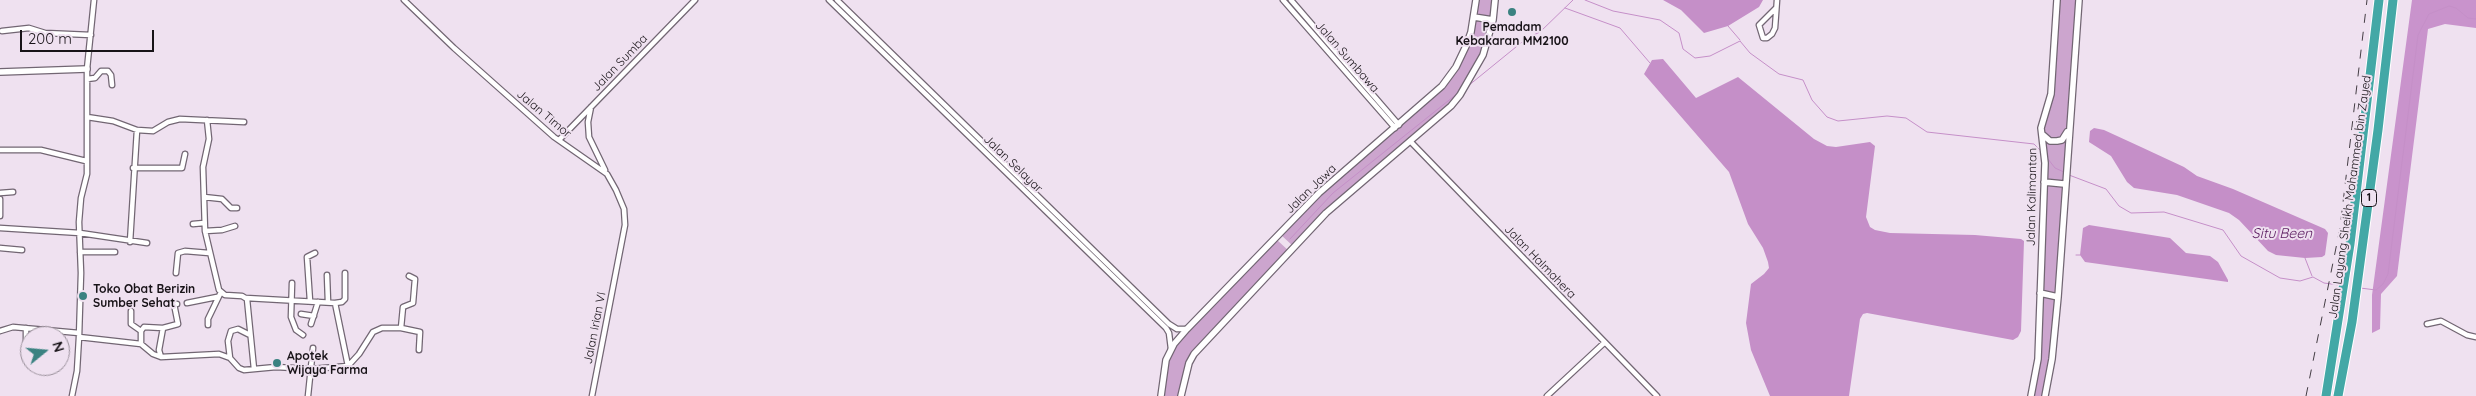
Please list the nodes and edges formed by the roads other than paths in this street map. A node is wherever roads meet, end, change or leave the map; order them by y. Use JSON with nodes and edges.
{"nodes":[{"id":1,"x":94,"y":0,"type":"edge"},
{"id":2,"x":404,"y":0,"type":"edge"},
{"id":3,"x":695,"y":0,"type":"edge"},
{"id":4,"x":829,"y":0,"type":"edge"},
{"id":5,"x":837,"y":0,"type":"edge"},
{"id":6,"x":1283,"y":0,"type":"edge"},
{"id":7,"x":1291,"y":0,"type":"edge"},
{"id":8,"x":1476,"y":0,"type":"edge"},
{"id":9,"x":1495,"y":0,"type":"edge"},
{"id":10,"x":1777,"y":0,"type":"edge"},
{"id":11,"x":2057,"y":0,"type":"edge"},
{"id":12,"x":2079,"y":0,"type":"edge"},
{"id":13,"x":2379,"y":0,"type":"edge"},
{"id":14,"x":2388,"y":0,"type":"edge"},
{"id":15,"x":2393,"y":0,"type":"edge"},
{"id":16,"x":2398,"y":0,"type":"edge"},
{"id":17,"x":1776,"y":8,"type":"junction"},
{"id":18,"x":845,"y":11,"type":"junction"},
{"id":19,"x":1474,"y":17,"type":"junction"},
{"id":20,"x":1493,"y":20,"type":"junction"},
{"id":21,"x":2,"y":31,"type":"dead end"},
{"id":22,"x":91,"y":35,"type":"junction"},
{"id":23,"x":87,"y":69,"type":"junction"},
{"id":24,"x":0,"y":72,"type":"edge"},
{"id":25,"x":87,"y":79,"type":"junction"},
{"id":26,"x":112,"y":84,"type":"dead end"},
{"id":27,"x":592,"y":106,"type":"junction"},
{"id":28,"x":87,"y":117,"type":"junction"},
{"id":29,"x":207,"y":120,"type":"junction"},
{"id":30,"x":244,"y":122,"type":"dead end"},
{"id":31,"x":1397,"y":126,"type":"junction"},
{"id":32,"x":138,"y":130,"type":"junction"},
{"id":33,"x":2069,"y":131,"type":"junction"},
{"id":34,"x":2042,"y":134,"type":"junction"},
{"id":35,"x":558,"y":140,"type":"junction"},
{"id":36,"x":1410,"y":141,"type":"junction"},
{"id":37,"x":0,"y":150,"type":"edge"},
{"id":38,"x":185,"y":154,"type":"dead end"},
{"id":39,"x":86,"y":161,"type":"junction"},
{"id":40,"x":134,"y":168,"type":"junction"},
{"id":41,"x":607,"y":174,"type":"junction"},
{"id":42,"x":2044,"y":182,"type":"junction"},
{"id":43,"x":2064,"y":184,"type":"junction"},
{"id":44,"x":13,"y":192,"type":"dead end"},
{"id":45,"x":0,"y":193,"type":"edge"},
{"id":46,"x":204,"y":197,"type":"junction"},
{"id":47,"x":0,"y":199,"type":"edge"},
{"id":48,"x":237,"y":208,"type":"dead end"},
{"id":49,"x":0,"y":216,"type":"edge"},
{"id":50,"x":204,"y":223,"type":"junction"},
{"id":51,"x":192,"y":224,"type":"dead end"},
{"id":52,"x":235,"y":226,"type":"dead end"},
{"id":53,"x":0,"y":228,"type":"edge"},
{"id":54,"x":205,"y":231,"type":"junction"},
{"id":55,"x":80,"y":233,"type":"junction"},
{"id":56,"x":130,"y":242,"type":"junction"},
{"id":57,"x":147,"y":243,"type":"dead end"},
{"id":58,"x":0,"y":248,"type":"edge"},
{"id":59,"x":22,"y":250,"type":"dead end"},
{"id":60,"x":80,"y":252,"type":"junction"},
{"id":61,"x":114,"y":252,"type":"dead end"},
{"id":62,"x":315,"y":252,"type":"dead end"},
{"id":63,"x":209,"y":253,"type":"junction"},
{"id":64,"x":618,"y":263,"type":"joint"},
{"id":65,"x":176,"y":273,"type":"dead end"},
{"id":66,"x":345,"y":274,"type":"dead end"},
{"id":67,"x":328,"y":275,"type":"dead end"},
{"id":68,"x":410,"y":276,"type":"dead end"},
{"id":69,"x":292,"y":283,"type":"dead end"},
{"id":70,"x":2040,"y":293,"type":"junction"},
{"id":71,"x":219,"y":294,"type":"junction"},
{"id":72,"x":2058,"y":297,"type":"junction"},
{"id":73,"x":246,"y":298,"type":"junction"},
{"id":74,"x":291,"y":301,"type":"junction"},
{"id":75,"x":310,"y":301,"type":"junction"},
{"id":76,"x":318,"y":302,"type":"junction"},
{"id":77,"x":328,"y":302,"type":"junction"},
{"id":78,"x":187,"y":303,"type":"dead end"},
{"id":79,"x":177,"y":304,"type":"dead end"},
{"id":80,"x":335,"y":304,"type":"junction"},
{"id":81,"x":131,"y":311,"type":"dead end"},
{"id":82,"x":1154,"y":313,"type":"junction"},
{"id":83,"x":302,"y":314,"type":"dead end"},
{"id":84,"x":314,"y":316,"type":"junction"},
{"id":85,"x":248,"y":322,"type":"junction"},
{"id":86,"x":208,"y":324,"type":"dead end"},
{"id":87,"x":311,"y":324,"type":"dead end"},
{"id":88,"x":2427,"y":324,"type":"dead end"},
{"id":89,"x":20,"y":328,"type":"edge"},
{"id":90,"x":163,"y":328,"type":"junction"},
{"id":91,"x":401,"y":328,"type":"junction"},
{"id":92,"x":1187,"y":329,"type":"junction"},
{"id":93,"x":241,"y":330,"type":"junction"},
{"id":94,"x":0,"y":331,"type":"edge"},
{"id":95,"x":141,"y":331,"type":"junction"},
{"id":96,"x":70,"y":334,"type":"edge"},
{"id":97,"x":79,"y":335,"type":"junction"},
{"id":98,"x":250,"y":335,"type":"junction"},
{"id":99,"x":303,"y":335,"type":"dead end"},
{"id":100,"x":2476,"y":337,"type":"edge"},
{"id":101,"x":1604,"y":343,"type":"junction"},
{"id":102,"x":141,"y":344,"type":"junction"},
{"id":103,"x":312,"y":348,"type":"dead end"},
{"id":104,"x":419,"y":350,"type":"dead end"},
{"id":105,"x":1171,"y":350,"type":"junction"},
{"id":106,"x":161,"y":357,"type":"junction"},
{"id":107,"x":230,"y":358,"type":"junction"},
{"id":108,"x":348,"y":366,"type":"junction"},
{"id":109,"x":254,"y":369,"type":"junction"},
{"id":110,"x":311,"y":369,"type":"junction"},
{"id":111,"x":72,"y":396,"type":"edge"},
{"id":112,"x":308,"y":396,"type":"edge"},
{"id":113,"x":592,"y":396,"type":"edge"},
{"id":114,"x":1161,"y":396,"type":"edge"},
{"id":115,"x":1180,"y":396,"type":"edge"},
{"id":116,"x":1546,"y":396,"type":"edge"},
{"id":117,"x":1657,"y":396,"type":"edge"},
{"id":118,"x":2031,"y":396,"type":"edge"},
{"id":119,"x":2045,"y":396,"type":"edge"},
{"id":120,"x":2326,"y":396,"type":"edge"},
{"id":121,"x":2334,"y":396,"type":"edge"},
{"id":122,"x":2338,"y":396,"type":"edge"},
{"id":123,"x":2343,"y":396,"type":"edge"}],
"edges":[{"from":1,"to":22,"type":"street"},
{"from":2,"to":35,"type":"street","name":"Jalan Timor"},
{"from":3,"to":27,"type":"street","name":"Jalan Sumba"},
{"from":4,"to":18,"type":"street","name":"Jalan Selayar"},
{"from":5,"to":18,"type":"street","name":"Jalan Selayar"},
{"from":6,"to":31,"type":"street","name":"Jalan Sumbawa"},
{"from":7,"to":31,"type":"street","name":"Jalan Sumbawa"},
{"from":8,"to":19,"type":"street","name":"Jalan Jawa"},
{"from":9,"to":20,"type":"street"},
{"from":10,"to":17,"type":"street"},
{"from":11,"to":34,"type":"street","name":"Jalan Kalimantan"},
{"from":12,"to":33,"type":"street"},
{"from":13,"to":120,"type":"highway","number":"1"},
{"from":14,"to":121,"type":"highway","name":"Jalan Layang Sheikh Mohammed bin Zayed","number":"1"},
{"from":15,"to":122,"type":"highway","name":"Jalan Layang Sheikh Mohammed bin Zayed","number":"1"},
{"from":16,"to":123,"type":"highway","number":"1"},
{"from":17,"to":17,"type":"street"},
{"from":18,"to":82,"type":"street","name":"Jalan Selayar"},
{"from":19,"to":20,"type":"street"},
{"from":19,"to":31,"type":"street","name":"Jalan Jawa"},
{"from":20,"to":36,"type":"street"},
{"from":21,"to":22,"type":"street"},
{"from":22,"to":23,"type":"street"},
{"from":23,"to":24,"type":"street"},
{"from":23,"to":25,"type":"street"},
{"from":25,"to":26,"type":"street"},
{"from":25,"to":28,"type":"street"},
{"from":27,"to":35,"type":"street","name":"Jalan Sumba"},
{"from":27,"to":41,"type":"street"},
{"from":28,"to":32,"type":"street"},
{"from":28,"to":39,"type":"street"},
{"from":29,"to":30,"type":"street"},
{"from":29,"to":32,"type":"street"},
{"from":29,"to":46,"type":"street"},
{"from":31,"to":92,"type":"street","name":"Jalan Jawa"},
{"from":32,"to":40,"type":"street"},
{"from":33,"to":34,"type":"street"},
{"from":33,"to":43,"type":"street"},
{"from":34,"to":42,"type":"street","name":"Jalan Kalimantan"},
{"from":35,"to":41,"type":"street","name":"Jalan Timor"},
{"from":36,"to":101,"type":"street","name":"Jalan Halmahera"},
{"from":36,"to":115,"type":"street"},
{"from":37,"to":39,"type":"street"},
{"from":38,"to":40,"type":"street"},
{"from":39,"to":55,"type":"street"},
{"from":40,"to":56,"type":"street"},
{"from":41,"to":64,"type":"street","name":"Jalan Timor"},
{"from":42,"to":43,"type":"street"},
{"from":42,"to":70,"type":"street","name":"Jalan Kalimantan"},
{"from":43,"to":72,"type":"street"},
{"from":44,"to":45,"type":"street"},
{"from":46,"to":48,"type":"street"},
{"from":46,"to":50,"type":"street"},
{"from":47,"to":49,"type":"street"},
{"from":50,"to":51,"type":"street"},
{"from":50,"to":54,"type":"street"},
{"from":52,"to":54,"type":"street"},
{"from":53,"to":55,"type":"street"},
{"from":54,"to":63,"type":"street"},
{"from":55,"to":56,"type":"street"},
{"from":55,"to":60,"type":"street"},
{"from":56,"to":57,"type":"street"},
{"from":58,"to":59,"type":"street"},
{"from":60,"to":61,"type":"street"},
{"from":60,"to":97,"type":"street"},
{"from":62,"to":75,"type":"street"},
{"from":63,"to":65,"type":"street"},
{"from":63,"to":71,"type":"street"},
{"from":64,"to":113,"type":"street","name":"Jalan Irian VI"},
{"from":66,"to":80,"type":"street"},
{"from":67,"to":77,"type":"street"},
{"from":68,"to":91,"type":"street"},
{"from":69,"to":74,"type":"street"},
{"from":70,"to":72,"type":"street"},
{"from":70,"to":118,"type":"street","name":"Jalan Kalimantan"},
{"from":71,"to":73,"type":"street"},
{"from":71,"to":78,"type":"street"},
{"from":71,"to":86,"type":"street"},
{"from":72,"to":119,"type":"street"},
{"from":73,"to":74,"type":"street"},
{"from":73,"to":85,"type":"street"},
{"from":74,"to":75,"type":"street"},
{"from":74,"to":99,"type":"street"},
{"from":75,"to":76,"type":"street"},
{"from":76,"to":77,"type":"street"},
{"from":76,"to":84,"type":"street"},
{"from":77,"to":80,"type":"street"},
{"from":79,"to":90,"type":"street"},
{"from":80,"to":108,"type":"street"},
{"from":81,"to":95,"type":"street"},
{"from":82,"to":92,"type":"street","name":"Jalan Selayar"},
{"from":82,"to":105,"type":"street","name":"Jalan Selayar"},
{"from":83,"to":84,"type":"street"},
{"from":84,"to":87,"type":"street"},
{"from":85,"to":93,"type":"street"},
{"from":85,"to":98,"type":"street"},
{"from":88,"to":100,"type":"street"},
{"from":89,"to":94,"type":"street"},
{"from":90,"to":95,"type":"street"},
{"from":90,"to":106,"type":"street"},
{"from":91,"to":104,"type":"street"},
{"from":91,"to":108,"type":"street"},
{"from":92,"to":105,"type":"street","name":"Jalan Jawa"},
{"from":93,"to":98,"type":"street"},
{"from":93,"to":107,"type":"street"},
{"from":95,"to":102,"type":"street"},
{"from":96,"to":97,"type":"street"},
{"from":97,"to":102,"type":"street"},
{"from":97,"to":111,"type":"street"},
{"from":98,"to":109,"type":"street"},
{"from":101,"to":116,"type":"street"},
{"from":101,"to":117,"type":"street","name":"Jalan Halmahera"},
{"from":102,"to":106,"type":"street"},
{"from":103,"to":110,"type":"street"},
{"from":105,"to":114,"type":"street","name":"Jalan Jawa"},
{"from":106,"to":107,"type":"street"},
{"from":107,"to":109,"type":"street"},
{"from":108,"to":110,"type":"street"},
{"from":109,"to":110,"type":"street"},
{"from":110,"to":112,"type":"street"}]}
